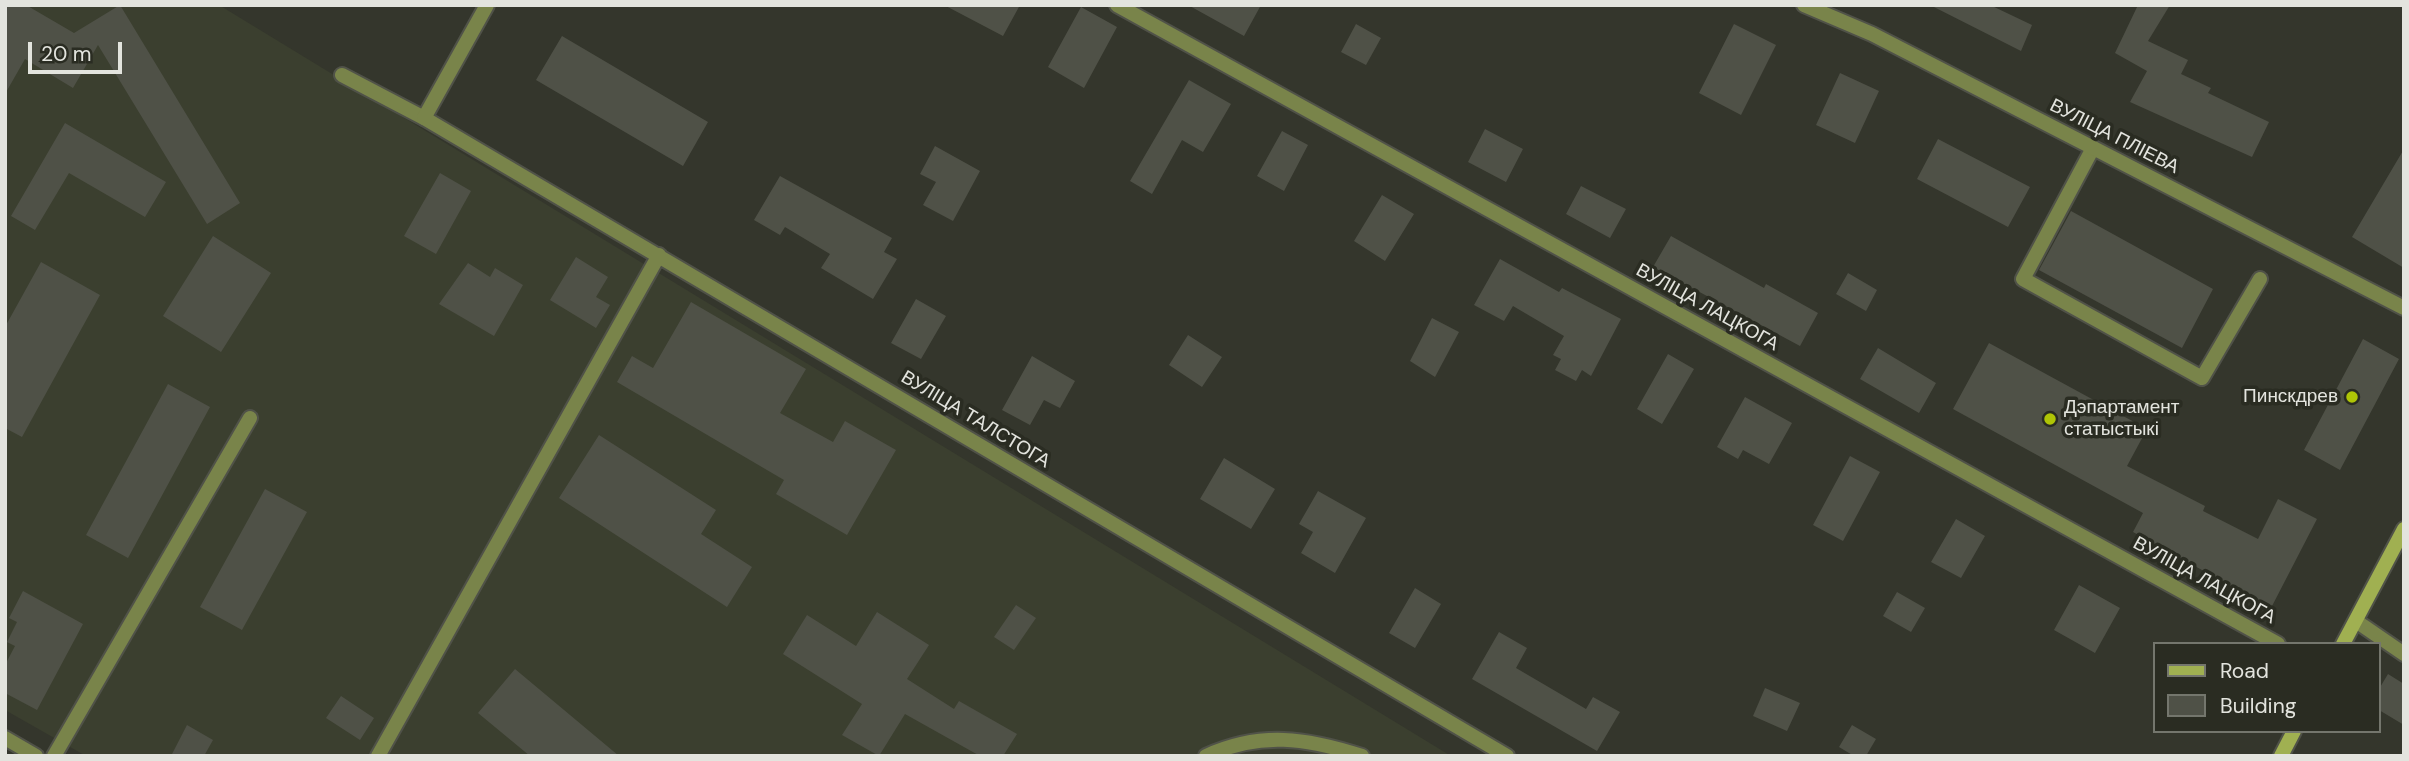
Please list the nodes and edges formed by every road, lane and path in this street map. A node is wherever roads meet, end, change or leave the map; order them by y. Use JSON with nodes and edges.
{"nodes":[{"id":1,"x":487,"y":5,"type":"edge"},
{"id":2,"x":1117,"y":5,"type":"edge"},
{"id":3,"x":1804,"y":5,"type":"edge"},
{"id":4,"x":342,"y":75,"type":"dead end"},
{"id":5,"x":424,"y":118,"type":"junction"},
{"id":6,"x":2093,"y":148,"type":"junction"},
{"id":7,"x":659,"y":256,"type":"junction"},
{"id":8,"x":2260,"y":279,"type":"dead end"},
{"id":9,"x":2404,"y":308,"type":"edge"},
{"id":10,"x":250,"y":418,"type":"dead end"},
{"id":11,"x":2404,"y":530,"type":"edge"},
{"id":12,"x":2356,"y":621,"type":"junction"},
{"id":13,"x":2274,"y":642,"type":"edge"},
{"id":14,"x":2344,"y":642,"type":"edge"},
{"id":15,"x":2404,"y":654,"type":"edge"},
{"id":16,"x":2293,"y":733,"type":"edge"},
{"id":17,"x":5,"y":738,"type":"edge"},
{"id":18,"x":36,"y":756,"type":"edge"},
{"id":19,"x":54,"y":756,"type":"edge"},
{"id":20,"x":378,"y":756,"type":"edge"},
{"id":21,"x":1206,"y":756,"type":"edge"},
{"id":22,"x":1362,"y":756,"type":"edge"},
{"id":23,"x":1507,"y":756,"type":"edge"},
{"id":24,"x":2281,"y":756,"type":"edge"}],
"edges":[{"from":1,"to":5,"type":"street"},
{"from":2,"to":13,"type":"street","name":"ВУЛІЦА ЛАЦКОГА"},
{"from":3,"to":6,"type":"street","name":"ВУЛІЦА ПЛІЕВА"},
{"from":4,"to":5,"type":"street","name":"ВУЛІЦА ТАЛСТОГА"},
{"from":5,"to":7,"type":"street","name":"ВУЛІЦА ТАЛСТОГА"},
{"from":6,"to":8,"type":"street"},
{"from":6,"to":9,"type":"street","name":"ВУЛІЦА ПЛІЕВА"},
{"from":7,"to":20,"type":"street"},
{"from":7,"to":23,"type":"street","name":"ВУЛІЦА ТАЛСТОГА"},
{"from":10,"to":19,"type":"street"},
{"from":11,"to":12,"type":"main road"},
{"from":12,"to":14,"type":"main road"},
{"from":12,"to":15,"type":"street"},
{"from":16,"to":24,"type":"main road"},
{"from":17,"to":18,"type":"street"},
{"from":21,"to":22,"type":"street"}]}
